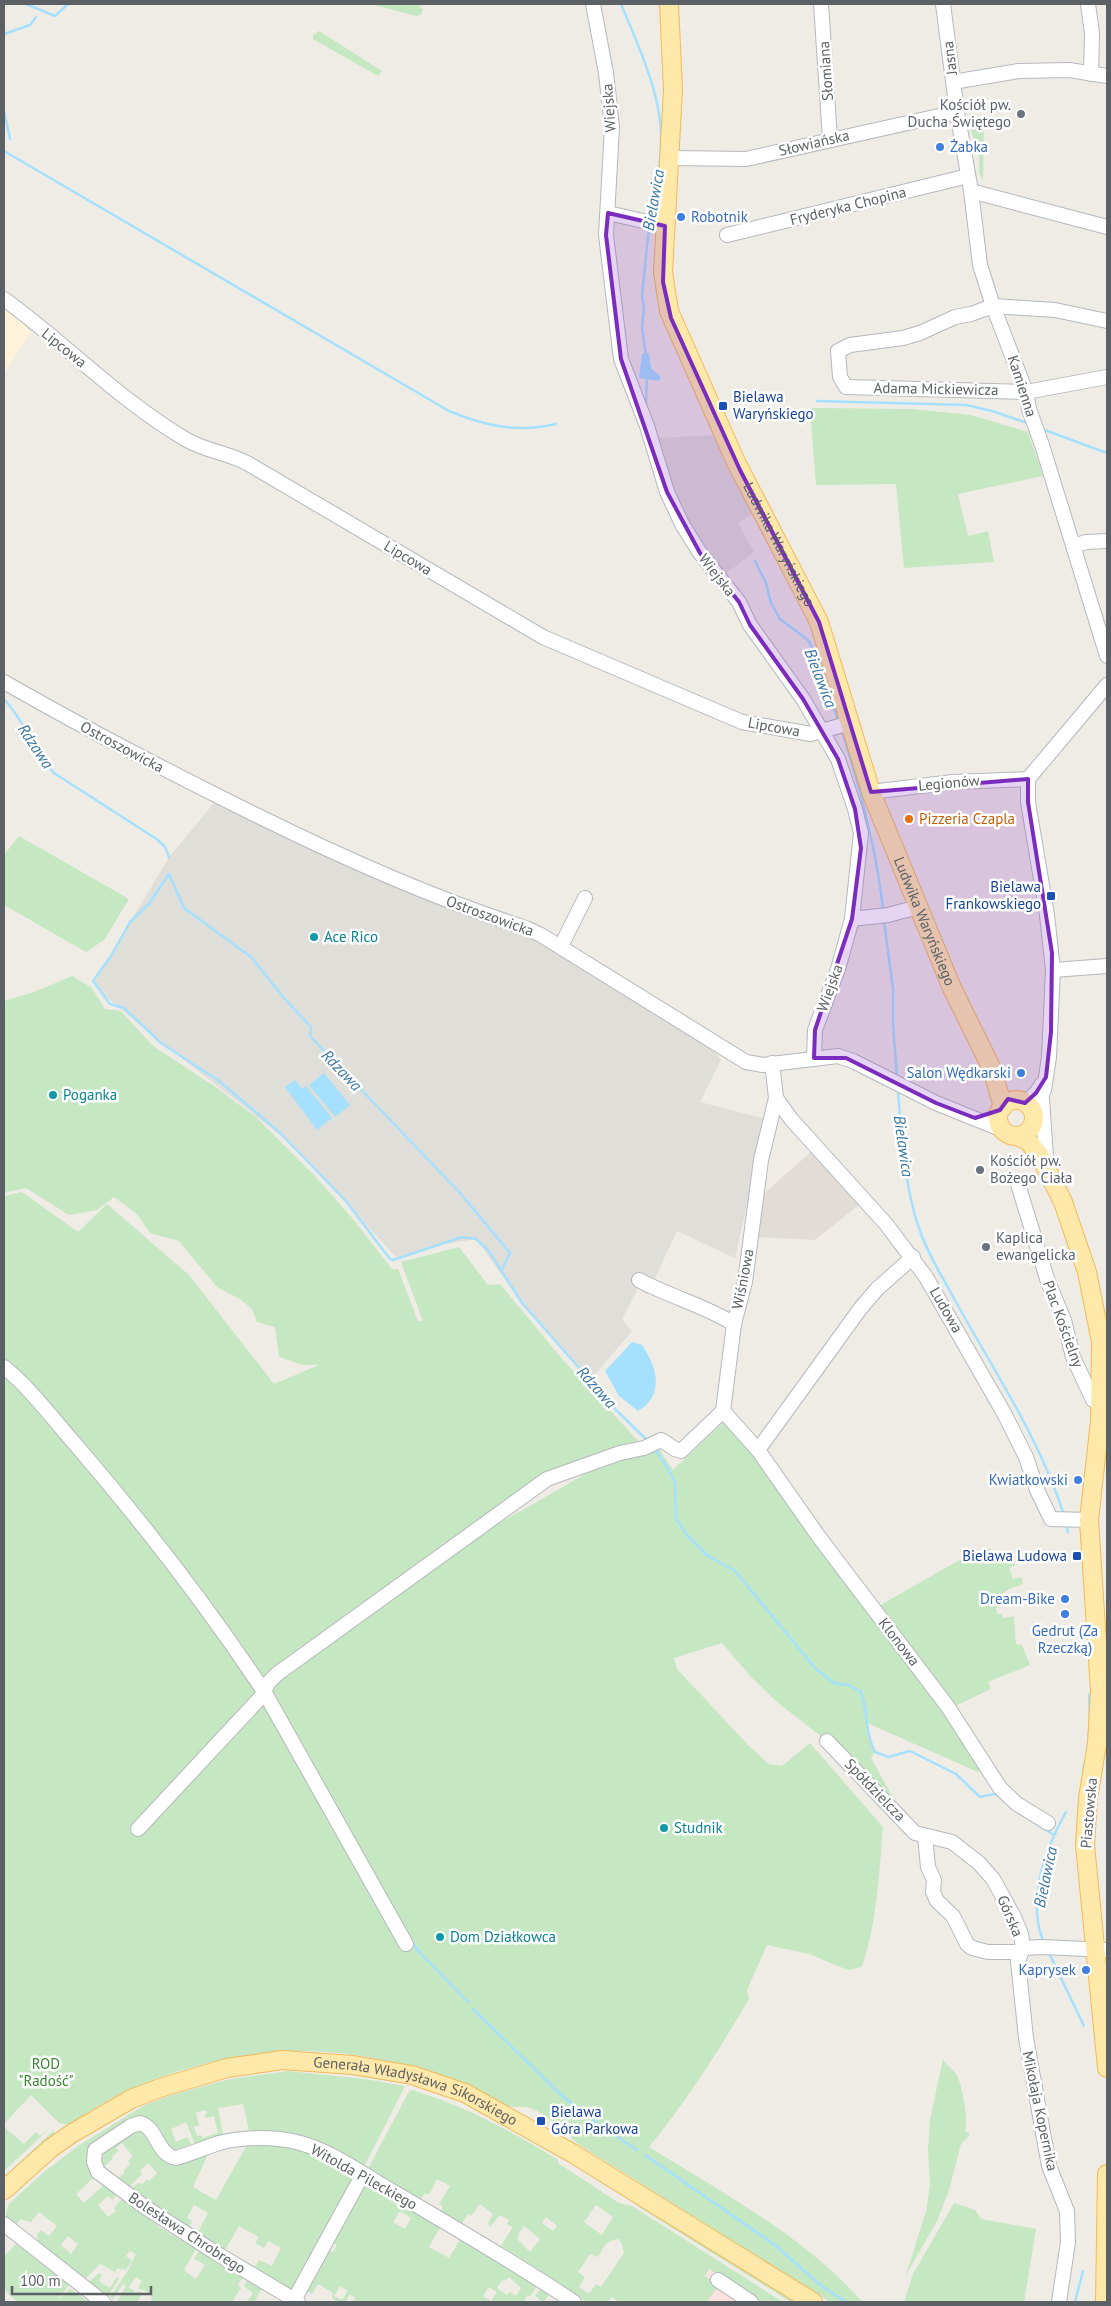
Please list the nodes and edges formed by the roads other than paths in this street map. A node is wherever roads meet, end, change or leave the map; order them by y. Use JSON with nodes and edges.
{"nodes":[{"id":1,"x":593,"y":4,"type":"edge"},
{"id":2,"x":669,"y":4,"type":"edge"},
{"id":3,"x":821,"y":4,"type":"edge"},
{"id":4,"x":943,"y":4,"type":"edge"},
{"id":5,"x":1088,"y":4,"type":"edge"},
{"id":6,"x":1090,"y":74,"type":"junction"},
{"id":7,"x":1107,"y":76,"type":"edge"},
{"id":8,"x":953,"y":82,"type":"junction"},
{"id":9,"x":957,"y":112,"type":"junction"},
{"id":10,"x":830,"y":139,"type":"junction"},
{"id":11,"x":670,"y":158,"type":"junction"},
{"id":12,"x":968,"y":176,"type":"junction"},
{"id":13,"x":971,"y":190,"type":"junction"},
{"id":14,"x":608,"y":213,"type":"junction"},
{"id":15,"x":654,"y":224,"type":"junction"},
{"id":16,"x":1107,"y":227,"type":"edge"},
{"id":17,"x":727,"y":235,"type":"dead end"},
{"id":18,"x":4,"y":300,"type":"edge"},
{"id":19,"x":993,"y":306,"type":"junction"},
{"id":20,"x":1107,"y":321,"type":"edge"},
{"id":21,"x":1107,"y":377,"type":"edge"},
{"id":22,"x":1026,"y":392,"type":"junction"},
{"id":23,"x":1107,"y":541,"type":"edge"},
{"id":24,"x":1074,"y":546,"type":"junction"},
{"id":25,"x":1107,"y":656,"type":"edge"},
{"id":26,"x":4,"y":682,"type":"edge"},
{"id":27,"x":1107,"y":685,"type":"edge"},
{"id":28,"x":837,"y":727,"type":"junction"},
{"id":29,"x":1028,"y":778,"type":"junction"},
{"id":30,"x":871,"y":792,"type":"junction"},
{"id":31,"x":586,"y":898,"type":"dead end"},
{"id":32,"x":918,"y":907,"type":"junction"},
{"id":33,"x":852,"y":919,"type":"junction"},
{"id":34,"x":561,"y":946,"type":"junction"},
{"id":35,"x":1107,"y":966,"type":"edge"},
{"id":36,"x":1053,"y":970,"type":"junction"},
{"id":37,"x":814,"y":1058,"type":"junction"},
{"id":38,"x":772,"y":1063,"type":"junction"},
{"id":39,"x":776,"y":1098,"type":"junction"},
{"id":40,"x":1022,"y":1108,"type":"junction"},
{"id":41,"x":975,"y":1118,"type":"junction"},
{"id":42,"x":1010,"y":1133,"type":"junction"},
{"id":43,"x":1046,"y":1157,"type":"junction"},
{"id":44,"x":1052,"y":1177,"type":"junction"},
{"id":45,"x":1016,"y":1181,"type":"dead end"},
{"id":46,"x":913,"y":1257,"type":"junction"},
{"id":47,"x":639,"y":1280,"type":"dead end"},
{"id":48,"x":734,"y":1324,"type":"junction"},
{"id":49,"x":4,"y":1366,"type":"edge"},
{"id":50,"x":1101,"y":1403,"type":"junction"},
{"id":51,"x":723,"y":1411,"type":"junction"},
{"id":52,"x":1103,"y":1444,"type":"edge"},
{"id":53,"x":758,"y":1450,"type":"junction"},
{"id":54,"x":1074,"y":1520,"type":"junction"},
{"id":55,"x":265,"y":1693,"type":"junction"},
{"id":56,"x":827,"y":1741,"type":"dead end"},
{"id":57,"x":1048,"y":1823,"type":"dead end"},
{"id":58,"x":138,"y":1829,"type":"dead end"},
{"id":59,"x":925,"y":1836,"type":"junction"},
{"id":60,"x":406,"y":1944,"type":"dead end"},
{"id":61,"x":1023,"y":1948,"type":"junction"},
{"id":62,"x":1101,"y":1950,"type":"edge"},
{"id":63,"x":1107,"y":2068,"type":"edge"},
{"id":64,"x":95,"y":2150,"type":"joint"},
{"id":65,"x":363,"y":2174,"type":"junction"},
{"id":66,"x":1107,"y":2174,"type":"edge"},
{"id":67,"x":1107,"y":2180,"type":"edge"},
{"id":68,"x":4,"y":2190,"type":"edge"},
{"id":69,"x":4,"y":2224,"type":"edge"},
{"id":70,"x":718,"y":2280,"type":"dead end"},
{"id":71,"x":296,"y":2301,"type":"edge"},
{"id":72,"x":103,"y":2302,"type":"edge"},
{"id":73,"x":574,"y":2302,"type":"edge"},
{"id":74,"x":751,"y":2302,"type":"edge"},
{"id":75,"x":813,"y":2302,"type":"edge"},
{"id":76,"x":1059,"y":2302,"type":"edge"},
{"id":77,"x":1105,"y":2302,"type":"edge"}],
"edges":[{"from":1,"to":14,"type":"street","name":"Wiejska"},
{"from":2,"to":11,"type":"main road","name":"Ludwika Waryńskiego"},
{"from":3,"to":10,"type":"street","name":"Słomiana"},
{"from":4,"to":8,"type":"street","name":"Jasna"},
{"from":5,"to":6,"type":"street"},
{"from":6,"to":7,"type":"street"},
{"from":6,"to":8,"type":"street"},
{"from":8,"to":9,"type":"street","name":"Jasna"},
{"from":9,"to":10,"type":"street","name":"Słowiańska"},
{"from":9,"to":12,"type":"street","name":"Kamienna"},
{"from":10,"to":11,"type":"street","name":"Słowiańska"},
{"from":11,"to":15,"type":"main road","name":"Ludwika Waryńskiego"},
{"from":12,"to":13,"type":"street","name":"Kamienna"},
{"from":12,"to":17,"type":"street","name":"Fryderyka Chopina"},
{"from":13,"to":16,"type":"street"},
{"from":13,"to":19,"type":"street","name":"Kamienna"},
{"from":14,"to":15,"type":"street"},
{"from":14,"to":28,"type":"street","name":"Wiejska"},
{"from":15,"to":28,"type":"main road","name":"Ludwika Waryńskiego"},
{"from":18,"to":28,"type":"street","name":"Lipcowa"},
{"from":19,"to":20,"type":"street"},
{"from":19,"to":22,"type":"street","name":"Kamienna"},
{"from":19,"to":22,"type":"street","name":"Adama Mickiewicza"},
{"from":21,"to":22,"type":"street","name":"Adama Mickiewicza"},
{"from":22,"to":24,"type":"street","name":"Kamienna"},
{"from":23,"to":24,"type":"street"},
{"from":24,"to":25,"type":"street","name":"Kamienna"},
{"from":26,"to":34,"type":"street","name":"Ostroszowicka"},
{"from":27,"to":29,"type":"street"},
{"from":28,"to":30,"type":"main road","name":"Ludwika Waryńskiego"},
{"from":28,"to":33,"type":"street","name":"Wiejska"},
{"from":29,"to":30,"type":"street","name":"Legionów"},
{"from":29,"to":36,"type":"street"},
{"from":30,"to":32,"type":"main road","name":"Ludwika Waryńskiego"},
{"from":31,"to":34,"type":"street"},
{"from":32,"to":33,"type":"street"},
{"from":32,"to":40,"type":"main road","name":"Ludwika Waryńskiego"},
{"from":33,"to":37,"type":"street","name":"Wiejska"},
{"from":34,"to":38,"type":"street","name":"Ostroszowicka"},
{"from":35,"to":36,"type":"street"},
{"from":36,"to":40,"type":"street"},
{"from":37,"to":38,"type":"street","name":"Ostroszowicka"},
{"from":37,"to":41,"type":"street","name":"Ostroszowicka"},
{"from":38,"to":39,"type":"street","name":"Wiśniowa"},
{"from":39,"to":46,"type":"street","name":"Ludowa"},
{"from":39,"to":48,"type":"street","name":"Wiśniowa"},
{"from":40,"to":41,"type":"street"},
{"from":40,"to":42,"type":"main road"},
{"from":40,"to":42,"type":"main road"},
{"from":40,"to":43,"type":"main road","name":"Piastowska"},
{"from":40,"to":43,"type":"street","name":"Piastowska"},
{"from":41,"to":42,"type":"street","name":"Ostroszowicka"},
{"from":42,"to":44,"type":"main road","name":"Piastowska"},
{"from":43,"to":44,"type":"main road","name":"Piastowska"},
{"from":44,"to":50,"type":"main road","name":"Piastowska"},
{"from":45,"to":50,"type":"street","name":"Plac Kościelny"},
{"from":46,"to":53,"type":"street"},
{"from":46,"to":54,"type":"street","name":"Ludowa"},
{"from":47,"to":48,"type":"street"},
{"from":48,"to":51,"type":"street","name":"Wiśniowa"},
{"from":49,"to":55,"type":"street"},
{"from":50,"to":52,"type":"main road","name":"Piastowska"},
{"from":51,"to":53,"type":"street","name":"Klonowa"},
{"from":51,"to":55,"type":"street"},
{"from":52,"to":54,"type":"main road","name":"Piastowska"},
{"from":53,"to":57,"type":"street","name":"Klonowa"},
{"from":54,"to":62,"type":"main road","name":"Piastowska"},
{"from":55,"to":58,"type":"street"},
{"from":55,"to":60,"type":"street"},
{"from":56,"to":59,"type":"street","name":"Spółdzielcza"},
{"from":59,"to":61,"type":"street","name":"Górska"},
{"from":59,"to":61,"type":"street","name":"Górska"},
{"from":61,"to":62,"type":"street"},
{"from":61,"to":76,"type":"street","name":"Mikołaja Kopernika"},
{"from":62,"to":63,"type":"main road","name":"Piastowska"},
{"from":64,"to":65,"type":"street","name":"Witolda Pileckiego"},
{"from":64,"to":71,"type":"street","name":"Bolesława Chrobrego"},
{"from":65,"to":71,"type":"street"},
{"from":65,"to":73,"type":"street","name":"Witolda Pileckiego"},
{"from":66,"to":67,"type":"main road"},
{"from":67,"to":77,"type":"main road"},
{"from":68,"to":75,"type":"main road","name":"Generała Władysława Sikorskiego"},
{"from":69,"to":72,"type":"street"},
{"from":70,"to":74,"type":"street"}]}
